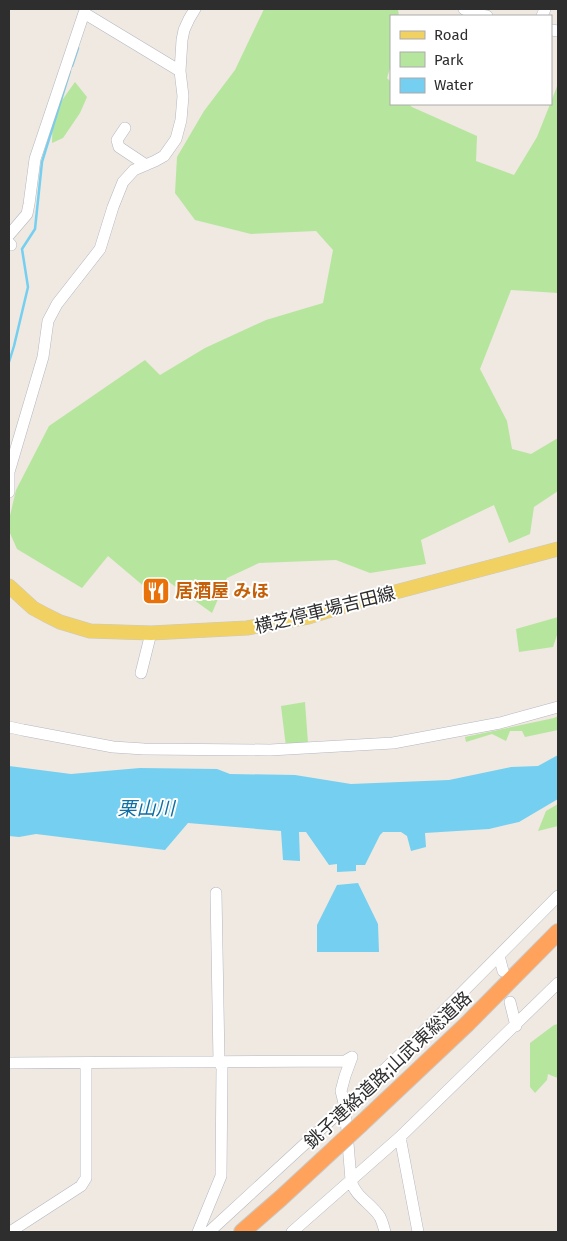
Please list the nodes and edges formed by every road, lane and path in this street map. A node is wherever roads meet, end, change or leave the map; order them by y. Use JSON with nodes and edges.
{"nodes":[{"id":1,"x":195,"y":9,"type":"edge"},
{"id":2,"x":464,"y":9,"type":"edge"},
{"id":3,"x":482,"y":15,"type":"edge"},
{"id":4,"x":180,"y":71,"type":"junction"},
{"id":5,"x":125,"y":128,"type":"dead end"},
{"id":6,"x":146,"y":165,"type":"junction"},
{"id":7,"x":10,"y":241,"type":"edge"},
{"id":8,"x":9,"y":492,"type":"edge"},
{"id":9,"x":558,"y":549,"type":"edge"},
{"id":10,"x":9,"y":586,"type":"edge"},
{"id":11,"x":151,"y":632,"type":"junction"},
{"id":12,"x":141,"y":673,"type":"dead end"},
{"id":13,"x":558,"y":707,"type":"edge"},
{"id":14,"x":9,"y":727,"type":"edge"},
{"id":15,"x":216,"y":893,"type":"dead end"},
{"id":16,"x":558,"y":896,"type":"edge"},
{"id":17,"x":558,"y":932,"type":"edge"},
{"id":18,"x":499,"y":956,"type":"junction"},
{"id":19,"x":502,"y":971,"type":"dead end"},
{"id":20,"x":558,"y":983,"type":"edge"},
{"id":21,"x":510,"y":1002,"type":"dead end"},
{"id":22,"x":516,"y":1026,"type":"junction"},
{"id":23,"x":219,"y":1061,"type":"junction"},
{"id":24,"x":9,"y":1063,"type":"edge"},
{"id":25,"x":86,"y":1063,"type":"junction"},
{"id":26,"x":345,"y":1107,"type":"junction"},
{"id":27,"x":400,"y":1137,"type":"junction"},
{"id":28,"x":350,"y":1180,"type":"junction"},
{"id":29,"x":10,"y":1232,"type":"edge"},
{"id":30,"x":198,"y":1232,"type":"edge"},
{"id":31,"x":209,"y":1232,"type":"edge"},
{"id":32,"x":242,"y":1232,"type":"edge"},
{"id":33,"x":292,"y":1232,"type":"edge"},
{"id":34,"x":385,"y":1232,"type":"edge"},
{"id":35,"x":418,"y":1232,"type":"edge"}],
"edges":[{"from":1,"to":4,"type":"street"},
{"from":2,"to":3,"type":"street"},
{"from":4,"to":6,"type":"street"},
{"from":4,"to":7,"type":"street"},
{"from":5,"to":6,"type":"street"},
{"from":6,"to":8,"type":"street"},
{"from":9,"to":11,"type":"main road","name":"横芝停車場吉田線"},
{"from":10,"to":11,"type":"main road","name":"横芝停車場吉田線"},
{"from":11,"to":12,"type":"street"},
{"from":13,"to":14,"type":"street"},
{"from":15,"to":23,"type":"street"},
{"from":16,"to":18,"type":"street"},
{"from":17,"to":32,"type":"highway","name":"銚子連絡道路;山武東総道路","bridge":true},
{"from":18,"to":19,"type":"street"},
{"from":18,"to":26,"type":"street"},
{"from":20,"to":22,"type":"street"},
{"from":21,"to":22,"type":"street"},
{"from":22,"to":27,"type":"street"},
{"from":23,"to":25,"type":"street"},
{"from":23,"to":26,"type":"street"},
{"from":23,"to":30,"type":"street"},
{"from":24,"to":25,"type":"street"},
{"from":25,"to":29,"type":"street"},
{"from":26,"to":28,"type":"street"},
{"from":26,"to":31,"type":"street"},
{"from":27,"to":28,"type":"street"},
{"from":27,"to":35,"type":"street"},
{"from":28,"to":33,"type":"street"},
{"from":28,"to":34,"type":"street"}]}
